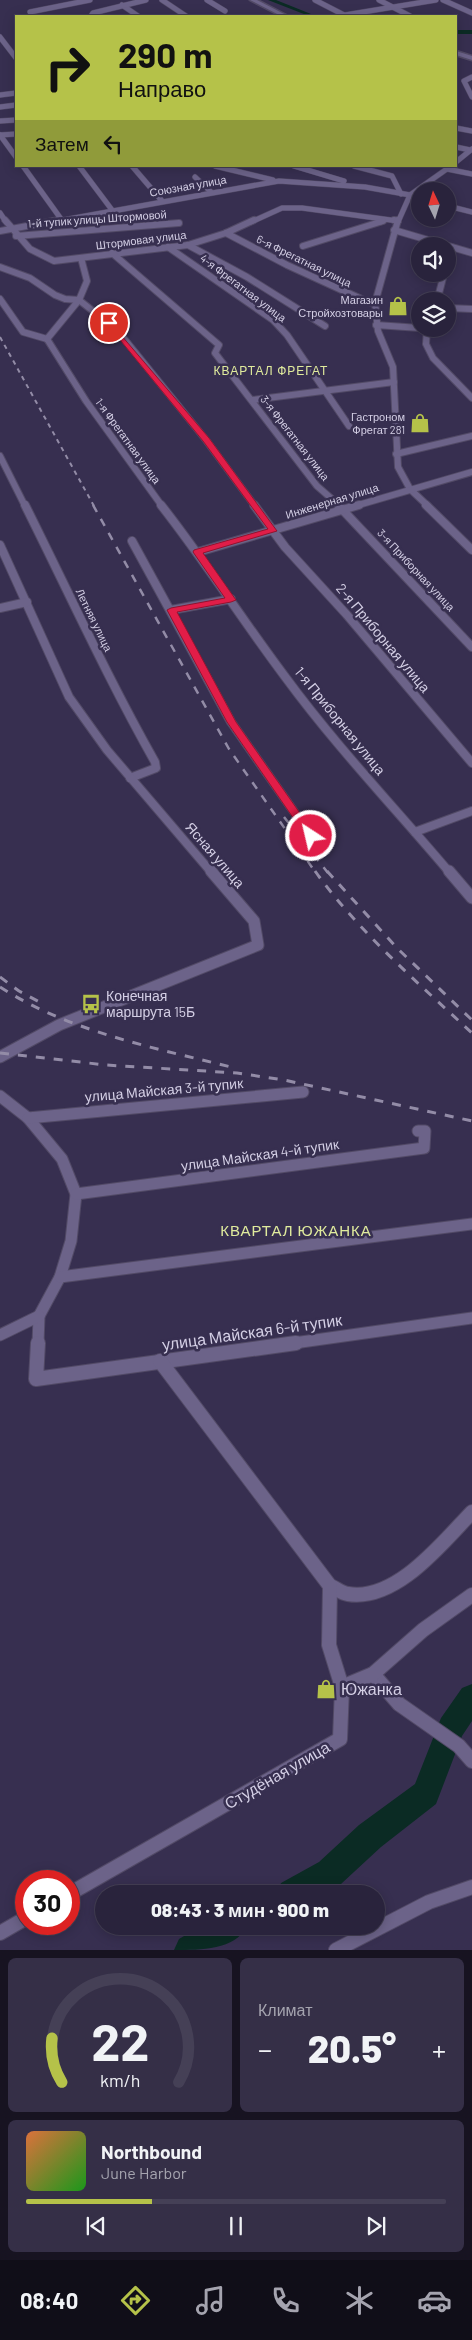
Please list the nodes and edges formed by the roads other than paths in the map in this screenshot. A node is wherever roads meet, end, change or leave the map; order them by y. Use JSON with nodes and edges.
{"nodes":[{"id":1,"x":90,"y":0,"type":"edge"},
{"id":2,"x":146,"y":0,"type":"edge"},
{"id":3,"x":162,"y":0,"type":"edge"},
{"id":4,"x":207,"y":0,"type":"edge"},
{"id":5,"x":253,"y":0,"type":"edge"},
{"id":6,"x":315,"y":0,"type":"edge"},
{"id":7,"x":379,"y":0,"type":"edge"},
{"id":8,"x":436,"y":0,"type":"edge"},
{"id":9,"x":443,"y":0,"type":"edge"},
{"id":10,"x":122,"y":5,"type":"junction"},
{"id":11,"x":393,"y":7,"type":"junction"},
{"id":12,"x":30,"y":12,"type":"dead end"},
{"id":13,"x":225,"y":12,"type":"dead end"},
{"id":14,"x":472,"y":13,"type":"edge"},
{"id":15,"x":92,"y":15,"type":"edge"},
{"id":16,"x":137,"y":15,"type":"edge"},
{"id":17,"x":184,"y":15,"type":"edge"},
{"id":18,"x":283,"y":15,"type":"edge"},
{"id":19,"x":339,"y":15,"type":"edge"},
{"id":20,"x":347,"y":15,"type":"edge"},
{"id":21,"x":408,"y":15,"type":"edge"},
{"id":22,"x":0,"y":37,"type":"edge"},
{"id":23,"x":15,"y":46,"type":"edge"},
{"id":24,"x":7,"y":47,"type":"junction"},
{"id":25,"x":457,"y":53,"type":"edge"},
{"id":26,"x":15,"y":57,"type":"edge"},
{"id":27,"x":472,"y":58,"type":"edge"},
{"id":28,"x":472,"y":77,"type":"edge"},
{"id":29,"x":465,"y":82,"type":"junction"},
{"id":30,"x":457,"y":83,"type":"edge"},
{"id":31,"x":472,"y":86,"type":"edge"},
{"id":32,"x":15,"y":92,"type":"edge"},
{"id":33,"x":0,"y":95,"type":"edge"},
{"id":34,"x":472,"y":97,"type":"edge"},
{"id":35,"x":15,"y":105,"type":"edge"},
{"id":36,"x":0,"y":107,"type":"edge"},
{"id":37,"x":15,"y":120,"type":"edge"},
{"id":38,"x":0,"y":121,"type":"edge"},
{"id":39,"x":457,"y":128,"type":"edge"},
{"id":40,"x":472,"y":131,"type":"edge"},
{"id":41,"x":15,"y":134,"type":"edge"},
{"id":42,"x":0,"y":135,"type":"edge"},
{"id":43,"x":457,"y":147,"type":"edge"},
{"id":44,"x":471,"y":149,"type":"edge"},
{"id":45,"x":15,"y":156,"type":"edge"},
{"id":46,"x":457,"y":161,"type":"edge"},
{"id":47,"x":24,"y":167,"type":"edge"},
{"id":48,"x":79,"y":167,"type":"edge"},
{"id":49,"x":133,"y":167,"type":"edge"},
{"id":50,"x":219,"y":167,"type":"edge"},
{"id":51,"x":297,"y":167,"type":"edge"},
{"id":52,"x":358,"y":167,"type":"edge"},
{"id":53,"x":449,"y":168,"type":"edge"},
{"id":54,"x":472,"y":174,"type":"edge"},
{"id":55,"x":195,"y":176,"type":"dead end"},
{"id":56,"x":279,"y":181,"type":"junction"},
{"id":57,"x":431,"y":182,"type":"edge"},
{"id":58,"x":365,"y":188,"type":"junction"},
{"id":59,"x":211,"y":192,"type":"junction"},
{"id":60,"x":402,"y":194,"type":"junction"},
{"id":61,"x":411,"y":197,"type":"joint"},
{"id":62,"x":162,"y":201,"type":"junction"},
{"id":63,"x":456,"y":208,"type":"edge"},
{"id":64,"x":112,"y":210,"type":"junction"},
{"id":65,"x":472,"y":212,"type":"edge"},
{"id":66,"x":0,"y":213,"type":"edge"},
{"id":67,"x":61,"y":219,"type":"junction"},
{"id":68,"x":389,"y":220,"type":"junction"},
{"id":69,"x":398,"y":221,"type":"junction"},
{"id":70,"x":179,"y":223,"type":"dead end"},
{"id":71,"x":12,"y":229,"type":"junction"},
{"id":72,"x":394,"y":230,"type":"junction"},
{"id":73,"x":0,"y":231,"type":"edge"},
{"id":74,"x":226,"y":233,"type":"junction"},
{"id":75,"x":16,"y":236,"type":"junction"},
{"id":76,"x":417,"y":237,"type":"edge"},
{"id":77,"x":188,"y":245,"type":"junction"},
{"id":78,"x":168,"y":246,"type":"junction"},
{"id":79,"x":303,"y":246,"type":"dead end"},
{"id":80,"x":456,"y":248,"type":"edge"},
{"id":81,"x":472,"y":252,"type":"edge"},
{"id":82,"x":112,"y":253,"type":"junction"},
{"id":83,"x":81,"y":258,"type":"junction"},
{"id":84,"x":0,"y":267,"type":"edge"},
{"id":85,"x":0,"y":299,"type":"edge"},
{"id":86,"x":78,"y":300,"type":"junction"},
{"id":87,"x":375,"y":303,"type":"junction"},
{"id":88,"x":456,"y":308,"type":"edge"},
{"id":89,"x":472,"y":309,"type":"edge"},
{"id":90,"x":376,"y":325,"type":"junction"},
{"id":91,"x":325,"y":326,"type":"dead end"},
{"id":92,"x":411,"y":327,"type":"edge"},
{"id":93,"x":426,"y":337,"type":"edge"},
{"id":94,"x":47,"y":340,"type":"junction"},
{"id":95,"x":394,"y":382,"type":"junction"},
{"id":96,"x":324,"y":391,"type":"junction"},
{"id":97,"x":472,"y":398,"type":"edge"},
{"id":98,"x":252,"y":400,"type":"junction"},
{"id":99,"x":349,"y":426,"type":"dead end"},
{"id":100,"x":472,"y":436,"type":"edge"},
{"id":101,"x":396,"y":454,"type":"junction"},
{"id":102,"x":0,"y":456,"type":"edge"},
{"id":103,"x":472,"y":472,"type":"edge"},
{"id":104,"x":410,"y":489,"type":"junction"},
{"id":105,"x":344,"y":510,"type":"junction"},
{"id":106,"x":273,"y":531,"type":"junction"},
{"id":107,"x":132,"y":541,"type":"dead end"},
{"id":108,"x":0,"y":545,"type":"edge"},
{"id":109,"x":472,"y":550,"type":"edge"},
{"id":110,"x":198,"y":552,"type":"junction"},
{"id":111,"x":12,"y":570,"type":"junction"},
{"id":112,"x":0,"y":572,"type":"edge"},
{"id":113,"x":231,"y":600,"type":"junction"},
{"id":114,"x":27,"y":602,"type":"junction"},
{"id":115,"x":0,"y":608,"type":"edge"},
{"id":116,"x":171,"y":610,"type":"junction"},
{"id":117,"x":472,"y":647,"type":"edge"},
{"id":118,"x":472,"y":763,"type":"edge"},
{"id":119,"x":130,"y":778,"type":"junction"},
{"id":120,"x":472,"y":811,"type":"edge"},
{"id":121,"x":415,"y":832,"type":"junction"},
{"id":122,"x":311,"y":836,"type":"dead end"},
{"id":123,"x":472,"y":898,"type":"edge"},
{"id":124,"x":0,"y":1057,"type":"edge"},
{"id":125,"x":303,"y":1092,"type":"dead end"},
{"id":126,"x":0,"y":1096,"type":"edge"},
{"id":127,"x":28,"y":1118,"type":"junction"},
{"id":128,"x":418,"y":1131,"type":"dead end"},
{"id":129,"x":76,"y":1194,"type":"junction"},
{"id":130,"x":472,"y":1224,"type":"edge"},
{"id":131,"x":60,"y":1276,"type":"junction"},
{"id":132,"x":39,"y":1316,"type":"junction"},
{"id":133,"x":472,"y":1318,"type":"edge"},
{"id":134,"x":0,"y":1335,"type":"edge"},
{"id":135,"x":160,"y":1361,"type":"junction"},
{"id":136,"x":472,"y":1512,"type":"edge"},
{"id":137,"x":330,"y":1586,"type":"junction"},
{"id":138,"x":472,"y":1595,"type":"edge"},
{"id":139,"x":373,"y":1674,"type":"junction"},
{"id":140,"x":342,"y":1687,"type":"junction"},
{"id":141,"x":472,"y":1761,"type":"edge"},
{"id":142,"x":472,"y":1887,"type":"edge"},
{"id":143,"x":80,"y":1888,"type":"edge"},
{"id":144,"x":15,"y":1924,"type":"edge"},
{"id":145,"x":0,"y":1933,"type":"edge"},
{"id":146,"x":336,"y":1950,"type":"edge"}],
"edges":[{"from":1,"to":12,"type":"street"},
{"from":2,"to":10,"type":"street"},
{"from":3,"to":17,"type":"street"},
{"from":4,"to":13,"type":"street"},
{"from":5,"to":18,"type":"street"},
{"from":6,"to":19,"type":"street"},
{"from":7,"to":11,"type":"street"},
{"from":8,"to":11,"type":"street"},
{"from":9,"to":14,"type":"street"},
{"from":10,"to":15,"type":"street"},
{"from":10,"to":16,"type":"street"},
{"from":11,"to":20,"type":"street"},
{"from":11,"to":21,"type":"street"},
{"from":22,"to":24,"type":"street"},
{"from":23,"to":24,"type":"street"},
{"from":24,"to":26,"type":"street"},
{"from":25,"to":27,"type":"street"},
{"from":28,"to":29,"type":"street"},
{"from":29,"to":30,"type":"street"},
{"from":29,"to":31,"type":"street"},
{"from":29,"to":34,"type":"street"},
{"from":32,"to":33,"type":"street"},
{"from":35,"to":36,"type":"street"},
{"from":37,"to":38,"type":"street"},
{"from":39,"to":40,"type":"street"},
{"from":41,"to":42,"type":"street"},
{"from":42,"to":45,"type":"street"},
{"from":43,"to":44,"type":"street"},
{"from":44,"to":46,"type":"street"},
{"from":47,"to":67,"type":"street"},
{"from":48,"to":64,"type":"street"},
{"from":49,"to":62,"type":"street"},
{"from":50,"to":56,"type":"street"},
{"from":51,"to":58,"type":"street"},
{"from":52,"to":60,"type":"street"},
{"from":53,"to":54,"type":"street"},
{"from":53,"to":57,"type":"street"},
{"from":55,"to":59,"type":"street"},
{"from":56,"to":58,"type":"street","name":"Союзная улица"},
{"from":56,"to":59,"type":"street","name":"Союзная улица"},
{"from":58,"to":60,"type":"street","name":"Союзная улица"},
{"from":59,"to":62,"type":"street","name":"Союзная улица"},
{"from":60,"to":61,"type":"street","name":"Союзная улица"},
{"from":61,"to":69,"type":"street"},
{"from":62,"to":64,"type":"street","name":"Союзная улица"},
{"from":63,"to":65,"type":"street"},
{"from":64,"to":67,"type":"street","name":"Союзная улица"},
{"from":66,"to":71,"type":"street","name":"Штормовая улица"},
{"from":67,"to":71,"type":"street","name":"Союзная улица"},
{"from":68,"to":69,"type":"street","name":"Штормовая улица"},
{"from":68,"to":74,"type":"street","name":"Штормовая улица"},
{"from":68,"to":79,"type":"street"},
{"from":69,"to":72,"type":"street"},
{"from":70,"to":75,"type":"street","name":"1-й тупик улицы Штормовой"},
{"from":71,"to":73,"type":"street","name":"Союзная улица"},
{"from":71,"to":75,"type":"street","name":"Штормовая улица"},
{"from":72,"to":76,"type":"street"},
{"from":72,"to":87,"type":"street"},
{"from":74,"to":77,"type":"street","name":"Штормовая улица"},
{"from":74,"to":87,"type":"street","name":"6-я Фрегатная улица"},
{"from":75,"to":83,"type":"street","name":"Штормовая улица"},
{"from":77,"to":78,"type":"street","name":"Штормовая улица"},
{"from":77,"to":91,"type":"street"},
{"from":78,"to":82,"type":"street","name":"Штормовая улица"},
{"from":78,"to":96,"type":"street","name":"4-я Фрегатная улица"},
{"from":80,"to":81,"type":"street"},
{"from":82,"to":83,"type":"street","name":"Штормовая улица"},
{"from":82,"to":98,"type":"street","name":"3-я Фрегатная улица"},
{"from":83,"to":86,"type":"street"},
{"from":84,"to":86,"type":"street"},
{"from":85,"to":94,"type":"street"},
{"from":86,"to":94,"type":"street"},
{"from":86,"to":106,"type":"street","name":"2-я Приборная улица"},
{"from":87,"to":90,"type":"street"},
{"from":88,"to":89,"type":"street"},
{"from":90,"to":92,"type":"street"},
{"from":90,"to":95,"type":"street"},
{"from":93,"to":97,"type":"street"},
{"from":94,"to":110,"type":"street","name":"1-я Фрегатная улица"},
{"from":95,"to":96,"type":"street"},
{"from":95,"to":101,"type":"street"},
{"from":96,"to":98,"type":"street"},
{"from":96,"to":99,"type":"street","name":"4-я Фрегатная улица"},
{"from":98,"to":105,"type":"street","name":"3-я Фрегатная улица"},
{"from":100,"to":101,"type":"street"},
{"from":101,"to":104,"type":"street"},
{"from":102,"to":119,"type":"street","name":"Летняя улица"},
{"from":103,"to":104,"type":"street","name":"Инженерная улица"},
{"from":104,"to":105,"type":"street","name":"Инженерная улица"},
{"from":104,"to":109,"type":"street"},
{"from":105,"to":106,"type":"street","name":"Инженерная улица"},
{"from":105,"to":117,"type":"street","name":"3-я Приборная улица"},
{"from":106,"to":110,"type":"street","name":"Инженерная улица"},
{"from":106,"to":118,"type":"street","name":"2-я Приборная улица"},
{"from":107,"to":116,"type":"street"},
{"from":108,"to":111,"type":"street","name":"Ясная улица"},
{"from":110,"to":113,"type":"street","name":"1-я Приборная улица"},
{"from":111,"to":112,"type":"street"},
{"from":111,"to":114,"type":"street","name":"Ясная улица"},
{"from":113,"to":116,"type":"street"},
{"from":113,"to":121,"type":"street","name":"1-я Приборная улица"},
{"from":114,"to":115,"type":"street"},
{"from":114,"to":119,"type":"street","name":"Ясная улица"},
{"from":116,"to":122,"type":"street"},
{"from":119,"to":124,"type":"street","name":"Ясная улица"},
{"from":120,"to":121,"type":"street"},
{"from":121,"to":123,"type":"street","name":"1-я Приборная улица"},
{"from":125,"to":127,"type":"street","name":"улица Майская 3-й тупик"},
{"from":126,"to":127,"type":"street"},
{"from":127,"to":129,"type":"street"},
{"from":128,"to":129,"type":"street","name":"улица Майская 4-й тупик"},
{"from":129,"to":131,"type":"street"},
{"from":130,"to":131,"type":"street"},
{"from":131,"to":132,"type":"street"},
{"from":132,"to":134,"type":"street"},
{"from":132,"to":135,"type":"street","name":"улица Майская 6-й тупик"},
{"from":133,"to":135,"type":"street","name":"улица Майская 6-й тупик"},
{"from":135,"to":137,"type":"street"},
{"from":136,"to":137,"type":"street"},
{"from":137,"to":140,"type":"street","name":"Студёная улица"},
{"from":138,"to":139,"type":"street"},
{"from":139,"to":140,"type":"street"},
{"from":139,"to":141,"type":"street"},
{"from":140,"to":143,"type":"street","name":"Студёная улица"},
{"from":142,"to":146,"type":"street"},
{"from":144,"to":145,"type":"street"}]}
